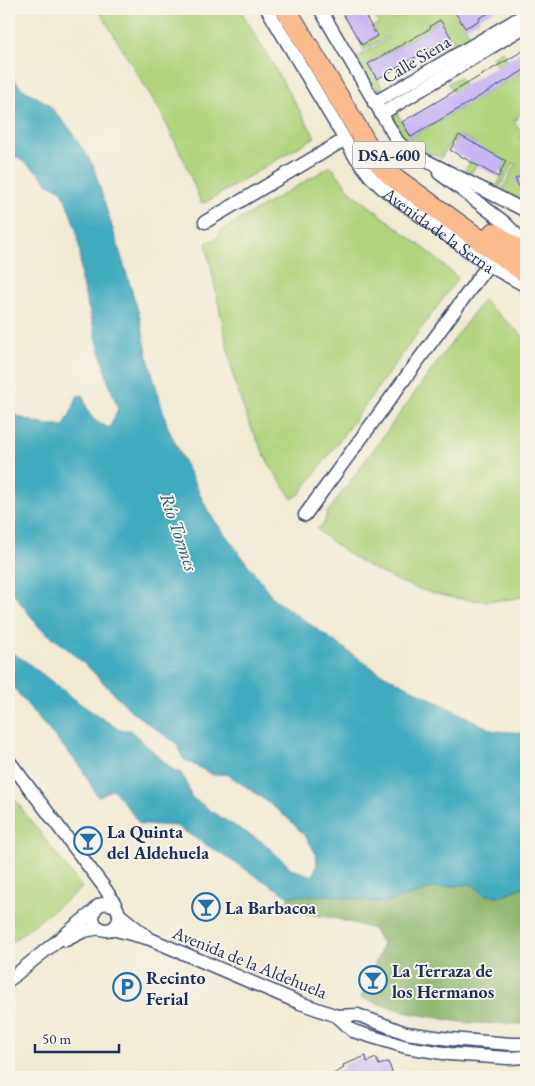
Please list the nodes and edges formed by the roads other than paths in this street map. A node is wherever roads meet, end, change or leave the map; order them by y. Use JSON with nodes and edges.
{"nodes":[{"id":1,"x":267,"y":9,"type":"edge"},
{"id":2,"x":286,"y":9,"type":"edge"},
{"id":3,"x":300,"y":9,"type":"edge"},
{"id":4,"x":320,"y":9,"type":"edge"},
{"id":5,"x":526,"y":14,"type":"edge"},
{"id":6,"x":526,"y":26,"type":"edge"},
{"id":7,"x":377,"y":108,"type":"junction"},
{"id":8,"x":344,"y":140,"type":"junction"},
{"id":9,"x":409,"y":152,"type":"junction"},
{"id":10,"x":526,"y":211,"type":"edge"},
{"id":11,"x":205,"y":222,"type":"dead end"},
{"id":12,"x":526,"y":244,"type":"edge"},
{"id":13,"x":526,"y":256,"type":"edge"},
{"id":14,"x":488,"y":265,"type":"junction"},
{"id":15,"x":526,"y":273,"type":"edge"},
{"id":16,"x":526,"y":286,"type":"edge"},
{"id":17,"x":305,"y":515,"type":"dead end"},
{"id":18,"x":9,"y":761,"type":"edge"},
{"id":19,"x":117,"y":910,"type":"junction"},
{"id":20,"x":94,"y":912,"type":"junction"},
{"id":21,"x":106,"y":928,"type":"junction"},
{"id":22,"x":150,"y":939,"type":"junction"},
{"id":23,"x":52,"y":946,"type":"junction"},
{"id":24,"x":9,"y":980,"type":"edge"},
{"id":25,"x":337,"y":1016,"type":"junction"},
{"id":26,"x":526,"y":1044,"type":"edge"},
{"id":27,"x":526,"y":1057,"type":"edge"}],
"edges":[{"from":1,"to":8,"type":"street","name":"Avenida de la Serna"},
{"from":2,"to":15,"type":"main road","name":"Avenida de la Serna","number":"DSA-600"},
{"from":3,"to":13,"type":"main road","name":"Avenida de la Serna","number":"DSA-600"},
{"from":4,"to":7,"type":"street"},
{"from":5,"to":7,"type":"street","name":"Calle Siena"},
{"from":6,"to":7,"type":"street","name":"Calle Siena"},
{"from":7,"to":9,"type":"street"},
{"from":8,"to":11,"type":"street"},
{"from":8,"to":14,"type":"street","name":"Avenida de la Serna"},
{"from":9,"to":10,"type":"street"},
{"from":9,"to":12,"type":"street"},
{"from":14,"to":16,"type":"street","name":"Avenida de la Serna"},
{"from":14,"to":17,"type":"street"},
{"from":18,"to":19,"type":"street","name":"Avenida de la Aldehuela"},
{"from":19,"to":20,"type":"street"},
{"from":19,"to":21,"type":"street"},
{"from":19,"to":22,"type":"street","name":"Avenida de la Aldehuela"},
{"from":20,"to":21,"type":"street"},
{"from":20,"to":23,"type":"street"},
{"from":21,"to":22,"type":"street","name":"Avenida de la Aldehuela"},
{"from":21,"to":23,"type":"street"},
{"from":22,"to":25,"type":"street","name":"Avenida de la Aldehuela"},
{"from":23,"to":24,"type":"street"},
{"from":25,"to":26,"type":"street","name":"Avenida de la Aldehuela"},
{"from":25,"to":27,"type":"street","name":"Avenida de la Aldehuela"}]}
